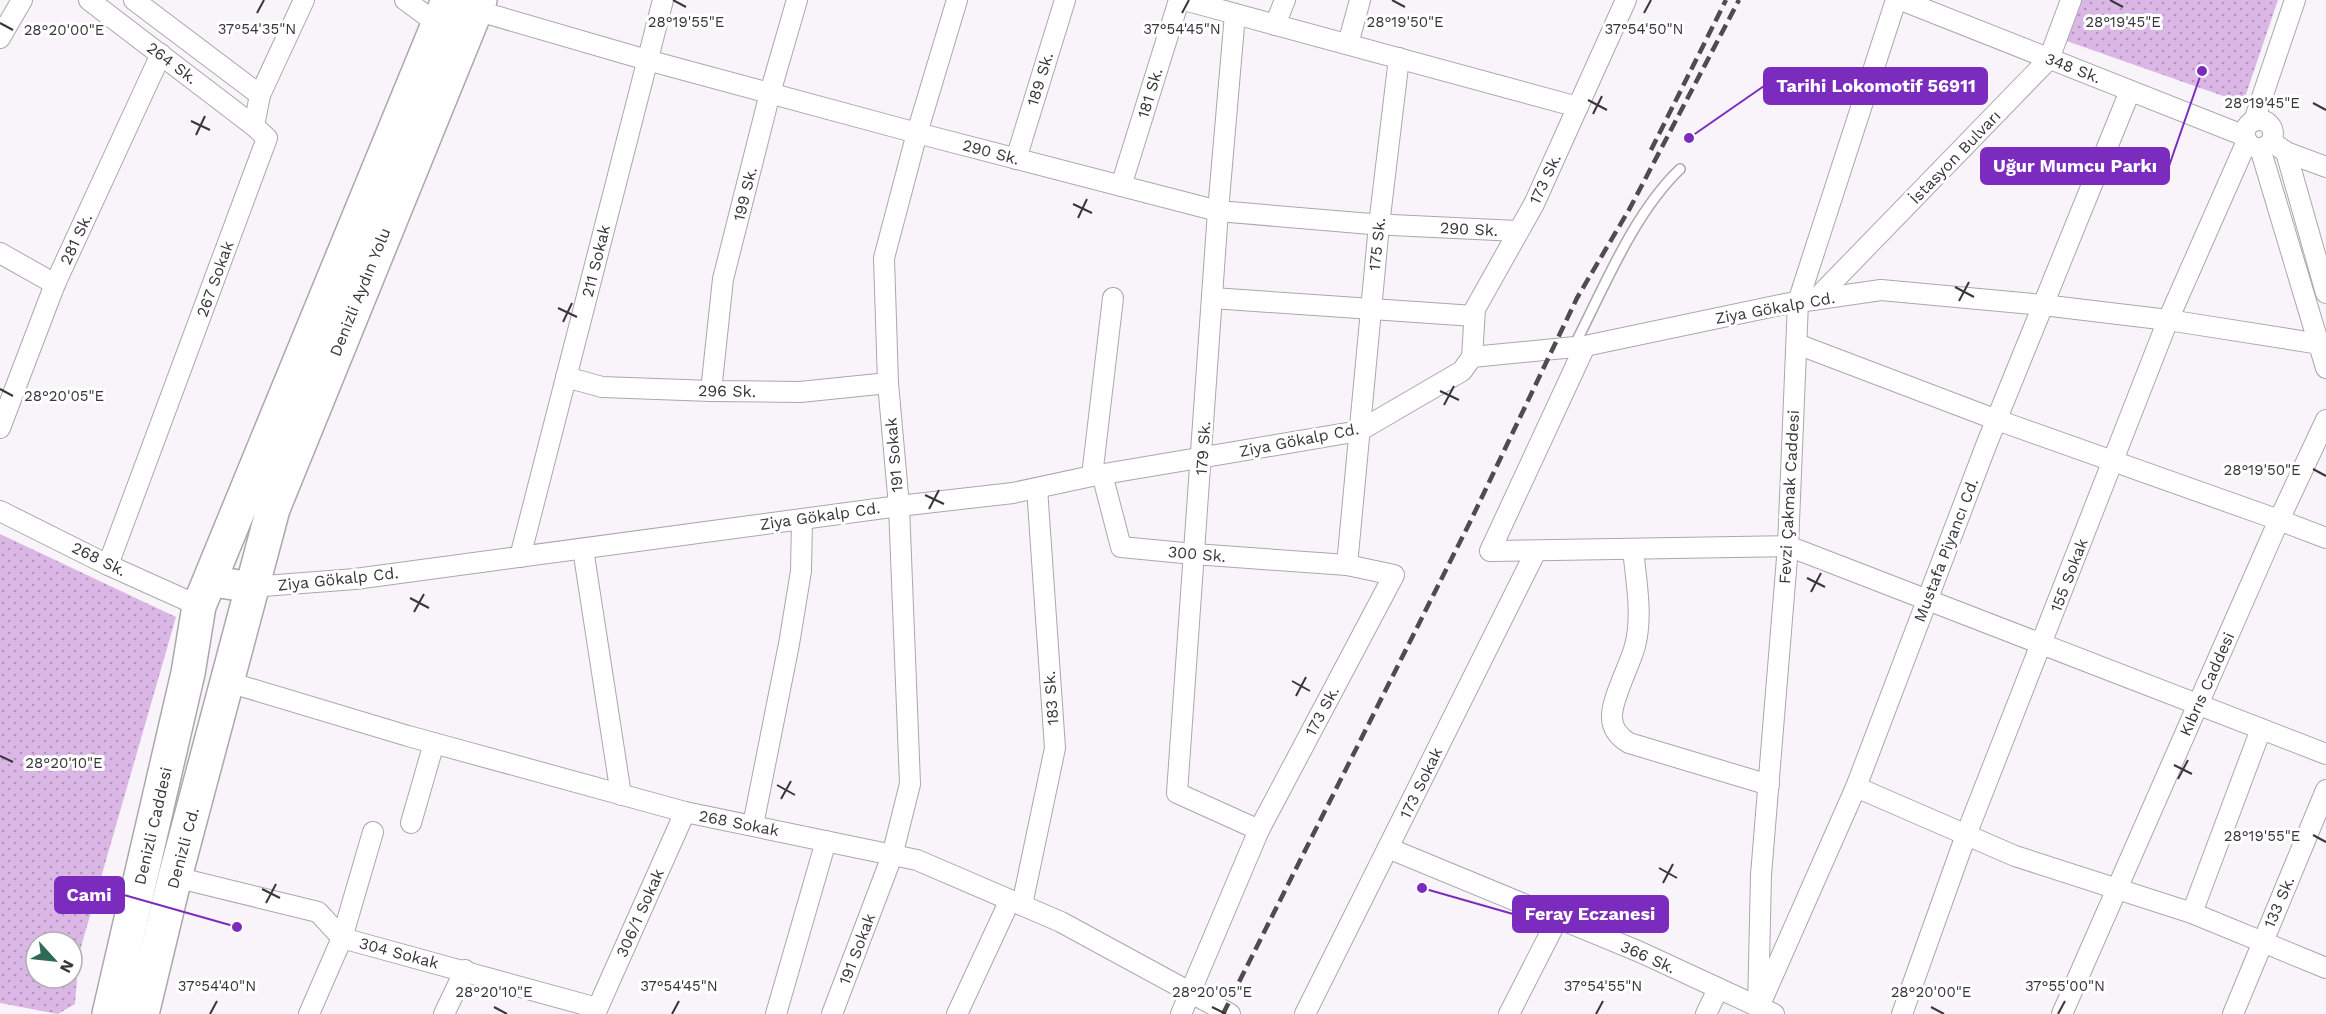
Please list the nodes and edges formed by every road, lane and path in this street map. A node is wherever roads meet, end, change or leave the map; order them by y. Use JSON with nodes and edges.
{"nodes":[{"id":1,"x":22,"y":0,"type":"edge"},
{"id":2,"x":89,"y":0,"type":"edge"},
{"id":3,"x":134,"y":0,"type":"edge"},
{"id":4,"x":304,"y":0,"type":"edge"},
{"id":5,"x":405,"y":0,"type":"edge"},
{"id":6,"x":663,"y":0,"type":"edge"},
{"id":7,"x":797,"y":0,"type":"edge"},
{"id":8,"x":957,"y":0,"type":"edge"},
{"id":9,"x":1065,"y":0,"type":"edge"},
{"id":10,"x":1179,"y":0,"type":"edge"},
{"id":11,"x":1184,"y":0,"type":"edge"},
{"id":12,"x":1285,"y":0,"type":"edge"},
{"id":13,"x":1360,"y":0,"type":"edge"},
{"id":14,"x":1626,"y":0,"type":"edge"},
{"id":15,"x":1898,"y":0,"type":"edge"},
{"id":16,"x":2071,"y":0,"type":"edge"},
{"id":17,"x":2295,"y":0,"type":"edge"},
{"id":18,"x":460,"y":9,"type":"edge"},
{"id":19,"x":1235,"y":14,"type":"junction"},
{"id":20,"x":1275,"y":25,"type":"junction"},
{"id":21,"x":0,"y":38,"type":"edge"},
{"id":22,"x":1348,"y":44,"type":"junction"},
{"id":23,"x":161,"y":54,"type":"junction"},
{"id":24,"x":1399,"y":58,"type":"junction"},
{"id":25,"x":2049,"y":59,"type":"junction"},
{"id":26,"x":647,"y":60,"type":"junction"},
{"id":27,"x":2130,"y":91,"type":"junction"},
{"id":28,"x":770,"y":93,"type":"junction"},
{"id":29,"x":260,"y":95,"type":"junction"},
{"id":30,"x":1578,"y":107,"type":"junction"},
{"id":31,"x":254,"y":126,"type":"junction"},
{"id":32,"x":917,"y":133,"type":"junction"},
{"id":33,"x":2260,"y":140,"type":"junction"},
{"id":34,"x":1016,"y":159,"type":"junction"},
{"id":35,"x":2326,"y":166,"type":"edge"},
{"id":36,"x":1680,"y":169,"type":"dead end"},
{"id":37,"x":1120,"y":186,"type":"junction"},
{"id":38,"x":1218,"y":211,"type":"junction"},
{"id":39,"x":1379,"y":225,"type":"junction"},
{"id":40,"x":1517,"y":231,"type":"junction"},
{"id":41,"x":0,"y":253,"type":"edge"},
{"id":42,"x":55,"y":284,"type":"junction"},
{"id":43,"x":2326,"y":294,"type":"edge"},
{"id":44,"x":1113,"y":298,"type":"dead end"},
{"id":45,"x":1212,"y":298,"type":"junction"},
{"id":46,"x":1807,"y":301,"type":"junction"},
{"id":47,"x":2043,"y":305,"type":"junction"},
{"id":48,"x":1371,"y":309,"type":"junction"},
{"id":49,"x":1474,"y":316,"type":"junction"},
{"id":50,"x":2168,"y":320,"type":"junction"},
{"id":51,"x":1797,"y":344,"type":"junction"},
{"id":52,"x":2322,"y":344,"type":"edge"},
{"id":53,"x":1579,"y":347,"type":"junction"},
{"id":54,"x":1472,"y":357,"type":"junction"},
{"id":55,"x":2326,"y":368,"type":"edge"},
{"id":56,"x":566,"y":377,"type":"junction"},
{"id":57,"x":888,"y":383,"type":"junction"},
{"id":58,"x":711,"y":391,"type":"junction"},
{"id":59,"x":1997,"y":420,"type":"junction"},
{"id":60,"x":2326,"y":420,"type":"edge"},
{"id":61,"x":0,"y":428,"type":"edge"},
{"id":62,"x":1359,"y":431,"type":"junction"},
{"id":63,"x":1202,"y":459,"type":"junction"},
{"id":64,"x":2113,"y":461,"type":"junction"},
{"id":65,"x":1097,"y":475,"type":"junction"},
{"id":66,"x":1037,"y":488,"type":"junction"},
{"id":67,"x":899,"y":506,"type":"junction"},
{"id":68,"x":0,"y":511,"type":"edge"},
{"id":69,"x":802,"y":519,"type":"junction"},
{"id":70,"x":2279,"y":520,"type":"junction"},
{"id":71,"x":2326,"y":538,"type":"edge"},
{"id":72,"x":1788,"y":546,"type":"junction"},
{"id":73,"x":583,"y":549,"type":"junction"},
{"id":74,"x":1633,"y":549,"type":"junction"},
{"id":75,"x":1536,"y":551,"type":"junction"},
{"id":76,"x":1194,"y":554,"type":"junction"},
{"id":77,"x":520,"y":557,"type":"junction"},
{"id":78,"x":108,"y":564,"type":"junction"},
{"id":79,"x":1347,"y":565,"type":"junction"},
{"id":80,"x":250,"y":587,"type":"junction"},
{"id":81,"x":204,"y":593,"type":"junction"},
{"id":82,"x":1928,"y":599,"type":"junction"},
{"id":83,"x":2042,"y":644,"type":"junction"},
{"id":84,"x":188,"y":673,"type":"junction"},
{"id":85,"x":228,"y":682,"type":"junction"},
{"id":86,"x":2197,"y":706,"type":"junction"},
{"id":87,"x":2260,"y":729,"type":"junction"},
{"id":88,"x":434,"y":743,"type":"junction"},
{"id":89,"x":2326,"y":754,"type":"edge"},
{"id":90,"x":1769,"y":785,"type":"junction"},
{"id":91,"x":1856,"y":787,"type":"junction"},
{"id":92,"x":2326,"y":790,"type":"edge"},
{"id":93,"x":621,"y":795,"type":"junction"},
{"id":94,"x":686,"y":812,"type":"junction"},
{"id":95,"x":411,"y":823,"type":"dead end"},
{"id":96,"x":753,"y":825,"type":"junction"},
{"id":97,"x":1259,"y":830,"type":"junction"},
{"id":98,"x":373,"y":832,"type":"dead end"},
{"id":99,"x":1966,"y":835,"type":"junction"},
{"id":100,"x":826,"y":841,"type":"junction"},
{"id":101,"x":1388,"y":848,"type":"junction"},
{"id":102,"x":892,"y":856,"type":"junction"},
{"id":103,"x":175,"y":877,"type":"junction"},
{"id":104,"x":2118,"y":888,"type":"junction"},
{"id":105,"x":1016,"y":902,"type":"junction"},
{"id":106,"x":2192,"y":913,"type":"junction"},
{"id":107,"x":1558,"y":918,"type":"junction"},
{"id":108,"x":342,"y":938,"type":"junction"},
{"id":109,"x":2262,"y":942,"type":"junction"},
{"id":110,"x":2326,"y":968,"type":"edge"},
{"id":111,"x":465,"y":970,"type":"junction"},
{"id":112,"x":1718,"y":989,"type":"junction"},
{"id":113,"x":1190,"y":992,"type":"junction"},
{"id":114,"x":596,"y":1011,"type":"edge"},
{"id":115,"x":1766,"y":1011,"type":"edge"},
{"id":116,"x":109,"y":1014,"type":"edge"},
{"id":117,"x":141,"y":1014,"type":"edge"},
{"id":118,"x":309,"y":1014,"type":"edge"},
{"id":119,"x":444,"y":1014,"type":"edge"},
{"id":120,"x":776,"y":1014,"type":"edge"},
{"id":121,"x":832,"y":1014,"type":"edge"},
{"id":122,"x":957,"y":1014,"type":"edge"},
{"id":123,"x":1181,"y":1014,"type":"edge"},
{"id":124,"x":1230,"y":1014,"type":"edge"},
{"id":125,"x":1305,"y":1014,"type":"edge"},
{"id":126,"x":1509,"y":1014,"type":"edge"},
{"id":127,"x":1706,"y":1014,"type":"edge"},
{"id":128,"x":1902,"y":1014,"type":"edge"},
{"id":129,"x":2062,"y":1014,"type":"edge"},
{"id":130,"x":2233,"y":1014,"type":"edge"}],
"edges":[{"from":1,"to":21,"type":"street"},
{"from":2,"to":23,"type":"street","name":"264 Sk."},
{"from":3,"to":29,"type":"street","name":"264 Sk."},
{"from":4,"to":29,"type":"street"},
{"from":5,"to":18,"type":"street","name":"290 Sk."},
{"from":6,"to":26,"type":"street","name":"211 Sokak"},
{"from":7,"to":28,"type":"street","name":"199 Sk."},
{"from":8,"to":32,"type":"street","name":"191 Sokak"},
{"from":9,"to":34,"type":"street","name":"189 Sk."},
{"from":10,"to":37,"type":"street","name":"181 Sk."},
{"from":11,"to":19,"type":"street"},
{"from":12,"to":20,"type":"street"},
{"from":13,"to":22,"type":"street"},
{"from":14,"to":30,"type":"street","name":"173 Sk."},
{"from":15,"to":25,"type":"street","name":"348 Sk."},
{"from":15,"to":46,"type":"street","name":"Fevzi Çakmak Caddesi"},
{"from":16,"to":25,"type":"street","name":"İstasyon Bulvarı"},
{"from":17,"to":33,"type":"street","name":"155 Sokak"},
{"from":18,"to":26,"type":"street","name":"290 Sk."},
{"from":18,"to":80,"type":"highway","name":"Denizli Aydın Yolu"},
{"from":18,"to":81,"type":"highway","name":"Denizli Aydın Yolu"},
{"from":19,"to":20,"type":"street"},
{"from":19,"to":38,"type":"street","name":"179 Sk."},
{"from":20,"to":22,"type":"street"},
{"from":22,"to":24,"type":"street"},
{"from":23,"to":31,"type":"street","name":"264 Sk."},
{"from":23,"to":42,"type":"street","name":"281 Sk."},
{"from":24,"to":30,"type":"street"},
{"from":24,"to":39,"type":"street","name":"175 Sk."},
{"from":25,"to":27,"type":"street","name":"348 Sk."},
{"from":25,"to":46,"type":"street","name":"İstasyon Bulvarı"},
{"from":26,"to":28,"type":"street","name":"290 Sk."},
{"from":26,"to":56,"type":"street","name":"211 Sokak"},
{"from":27,"to":33,"type":"street","name":"348 Sk."},
{"from":27,"to":47,"type":"street","name":"Mustafa Piyancı Cd."},
{"from":28,"to":32,"type":"street","name":"290 Sk."},
{"from":28,"to":58,"type":"street","name":"199 Sk."},
{"from":29,"to":31,"type":"street"},
{"from":30,"to":40,"type":"street","name":"173 Sk."},
{"from":31,"to":78,"type":"street","name":"267 Sokak"},
{"from":32,"to":34,"type":"street","name":"290 Sk."},
{"from":32,"to":57,"type":"street","name":"191 Sokak"},
{"from":33,"to":35,"type":"street","name":"348 Sk."},
{"from":33,"to":43,"type":"street"},
{"from":33,"to":50,"type":"street","name":"155 Sokak"},
{"from":33,"to":52,"type":"street"},
{"from":34,"to":37,"type":"street","name":"290 Sk."},
{"from":36,"to":53,"type":"lane"},
{"from":37,"to":38,"type":"street","name":"290 Sk."},
{"from":38,"to":39,"type":"street","name":"290 Sk."},
{"from":38,"to":45,"type":"street","name":"179 Sk."},
{"from":39,"to":40,"type":"street","name":"290 Sk."},
{"from":39,"to":48,"type":"street","name":"175 Sk."},
{"from":40,"to":49,"type":"street","name":"173 Sk."},
{"from":41,"to":42,"type":"street"},
{"from":42,"to":61,"type":"street","name":"281 Sk."},
{"from":44,"to":65,"type":"street","name":"300 Sk."},
{"from":45,"to":48,"type":"street"},
{"from":45,"to":63,"type":"street","name":"179 Sk."},
{"from":46,"to":47,"type":"street","name":"Ziya Gökalp Cd."},
{"from":46,"to":51,"type":"street","name":"Fevzi Çakmak Caddesi"},
{"from":46,"to":53,"type":"street","name":"Ziya Gökalp Cd."},
{"from":47,"to":50,"type":"street","name":"Ziya Gökalp Cd."},
{"from":47,"to":59,"type":"street","name":"Mustafa Piyancı Cd."},
{"from":48,"to":49,"type":"street"},
{"from":48,"to":62,"type":"street","name":"175 Sk."},
{"from":49,"to":54,"type":"street","name":"173 Sk."},
{"from":50,"to":52,"type":"street","name":"Ziya Gökalp Cd."},
{"from":50,"to":64,"type":"street","name":"155 Sokak"},
{"from":51,"to":59,"type":"street"},
{"from":51,"to":72,"type":"street","name":"Fevzi Çakmak Caddesi"},
{"from":52,"to":55,"type":"street"},
{"from":53,"to":54,"type":"street","name":"Ziya Gökalp Cd."},
{"from":53,"to":75,"type":"street"},
{"from":54,"to":62,"type":"street","name":"Ziya Gökalp Cd."},
{"from":56,"to":58,"type":"street","name":"296 Sk."},
{"from":56,"to":77,"type":"street","name":"211 Sokak"},
{"from":57,"to":58,"type":"street","name":"296 Sk."},
{"from":57,"to":67,"type":"street","name":"191 Sokak"},
{"from":59,"to":64,"type":"street"},
{"from":59,"to":82,"type":"street","name":"Mustafa Piyancı Cd."},
{"from":60,"to":70,"type":"street","name":"Kıbrıs Caddesi"},
{"from":62,"to":63,"type":"street","name":"Ziya Gökalp Cd."},
{"from":62,"to":79,"type":"street"},
{"from":63,"to":65,"type":"street","name":"Ziya Gökalp Cd."},
{"from":63,"to":76,"type":"street","name":"179 Sk."},
{"from":64,"to":70,"type":"street"},
{"from":64,"to":83,"type":"street","name":"155 Sokak"},
{"from":65,"to":66,"type":"street","name":"Ziya Gökalp Cd."},
{"from":65,"to":76,"type":"street","name":"300 Sk."},
{"from":66,"to":67,"type":"street","name":"Ziya Gökalp Cd."},
{"from":66,"to":105,"type":"street","name":"183 Sk."},
{"from":67,"to":69,"type":"street","name":"Ziya Gökalp Cd."},
{"from":67,"to":102,"type":"street","name":"191 Sokak"},
{"from":68,"to":78,"type":"street","name":"268 Sk."},
{"from":69,"to":73,"type":"street","name":"Ziya Gökalp Cd."},
{"from":69,"to":96,"type":"street"},
{"from":70,"to":71,"type":"street"},
{"from":70,"to":86,"type":"street","name":"Kıbrıs Caddesi"},
{"from":72,"to":74,"type":"street"},
{"from":72,"to":82,"type":"street"},
{"from":72,"to":90,"type":"street","name":"Fevzi Çakmak Caddesi"},
{"from":73,"to":77,"type":"street","name":"Ziya Gökalp Cd."},
{"from":73,"to":93,"type":"street"},
{"from":74,"to":75,"type":"street"},
{"from":74,"to":90,"type":"street"},
{"from":75,"to":101,"type":"street","name":"173 Sokak"},
{"from":76,"to":79,"type":"street","name":"300 Sk."},
{"from":76,"to":97,"type":"street","name":"179 Sk."},
{"from":77,"to":80,"type":"street","name":"Ziya Gökalp Cd."},
{"from":78,"to":81,"type":"street","name":"268 Sk."},
{"from":79,"to":97,"type":"street","name":"173 Sk."},
{"from":80,"to":81,"type":"main road"},
{"from":80,"to":85,"type":"highway","name":"Denizli Aydın Yolu"},
{"from":81,"to":84,"type":"highway","name":"Denizli Aydın Yolu"},
{"from":82,"to":83,"type":"street"},
{"from":82,"to":91,"type":"street","name":"Mustafa Piyancı Cd."},
{"from":83,"to":86,"type":"street"},
{"from":83,"to":99,"type":"street","name":"155 Sokak"},
{"from":84,"to":85,"type":"main road"},
{"from":84,"to":116,"type":"highway","name":"Denizli Caddesi"},
{"from":85,"to":88,"type":"street","name":"268 Sokak"},
{"from":85,"to":103,"type":"highway","name":"Denizli Cd."},
{"from":86,"to":87,"type":"street"},
{"from":86,"to":104,"type":"street","name":"Kıbrıs Caddesi"},
{"from":87,"to":89,"type":"street"},
{"from":87,"to":106,"type":"street"},
{"from":88,"to":93,"type":"street","name":"268 Sokak"},
{"from":88,"to":95,"type":"street"},
{"from":90,"to":115,"type":"street","name":"Fevzi Çakmak Caddesi"},
{"from":91,"to":99,"type":"street"},
{"from":91,"to":115,"type":"street","name":"Mustafa Piyancı Cd."},
{"from":92,"to":109,"type":"street","name":"133 Sk."},
{"from":93,"to":94,"type":"street","name":"268 Sokak"},
{"from":94,"to":96,"type":"street","name":"268 Sokak"},
{"from":94,"to":114,"type":"street","name":"306/1 Sokak"},
{"from":96,"to":100,"type":"street","name":"268 Sokak"},
{"from":97,"to":113,"type":"street","name":"173 Sk."},
{"from":98,"to":108,"type":"street"},
{"from":99,"to":104,"type":"street"},
{"from":99,"to":128,"type":"street","name":"155 Sokak"},
{"from":100,"to":102,"type":"street","name":"268 Sokak"},
{"from":100,"to":120,"type":"street"},
{"from":101,"to":107,"type":"street","name":"366 Sk."},
{"from":101,"to":125,"type":"street","name":"173 Sokak"},
{"from":102,"to":105,"type":"street","name":"268 Sokak"},
{"from":102,"to":121,"type":"street","name":"191 Sokak"},
{"from":103,"to":108,"type":"street","name":"304 Sokak"},
{"from":103,"to":117,"type":"highway","name":"Denizli Cd."},
{"from":104,"to":106,"type":"street"},
{"from":104,"to":129,"type":"street","name":"Kıbrıs Caddesi"},
{"from":105,"to":113,"type":"street","name":"268 Sokak"},
{"from":105,"to":122,"type":"street","name":"183 Sk."},
{"from":106,"to":109,"type":"street"},
{"from":107,"to":112,"type":"street","name":"366 Sk."},
{"from":107,"to":126,"type":"street"},
{"from":108,"to":111,"type":"street","name":"304 Sokak"},
{"from":108,"to":118,"type":"street"},
{"from":109,"to":110,"type":"street"},
{"from":109,"to":130,"type":"street","name":"133 Sk."},
{"from":111,"to":114,"type":"street","name":"304 Sokak"},
{"from":111,"to":119,"type":"street"},
{"from":112,"to":115,"type":"street","name":"366 Sk."},
{"from":112,"to":127,"type":"street"},
{"from":113,"to":123,"type":"street","name":"173 Sk."},
{"from":113,"to":124,"type":"street","name":"268 Sokak"}]}
